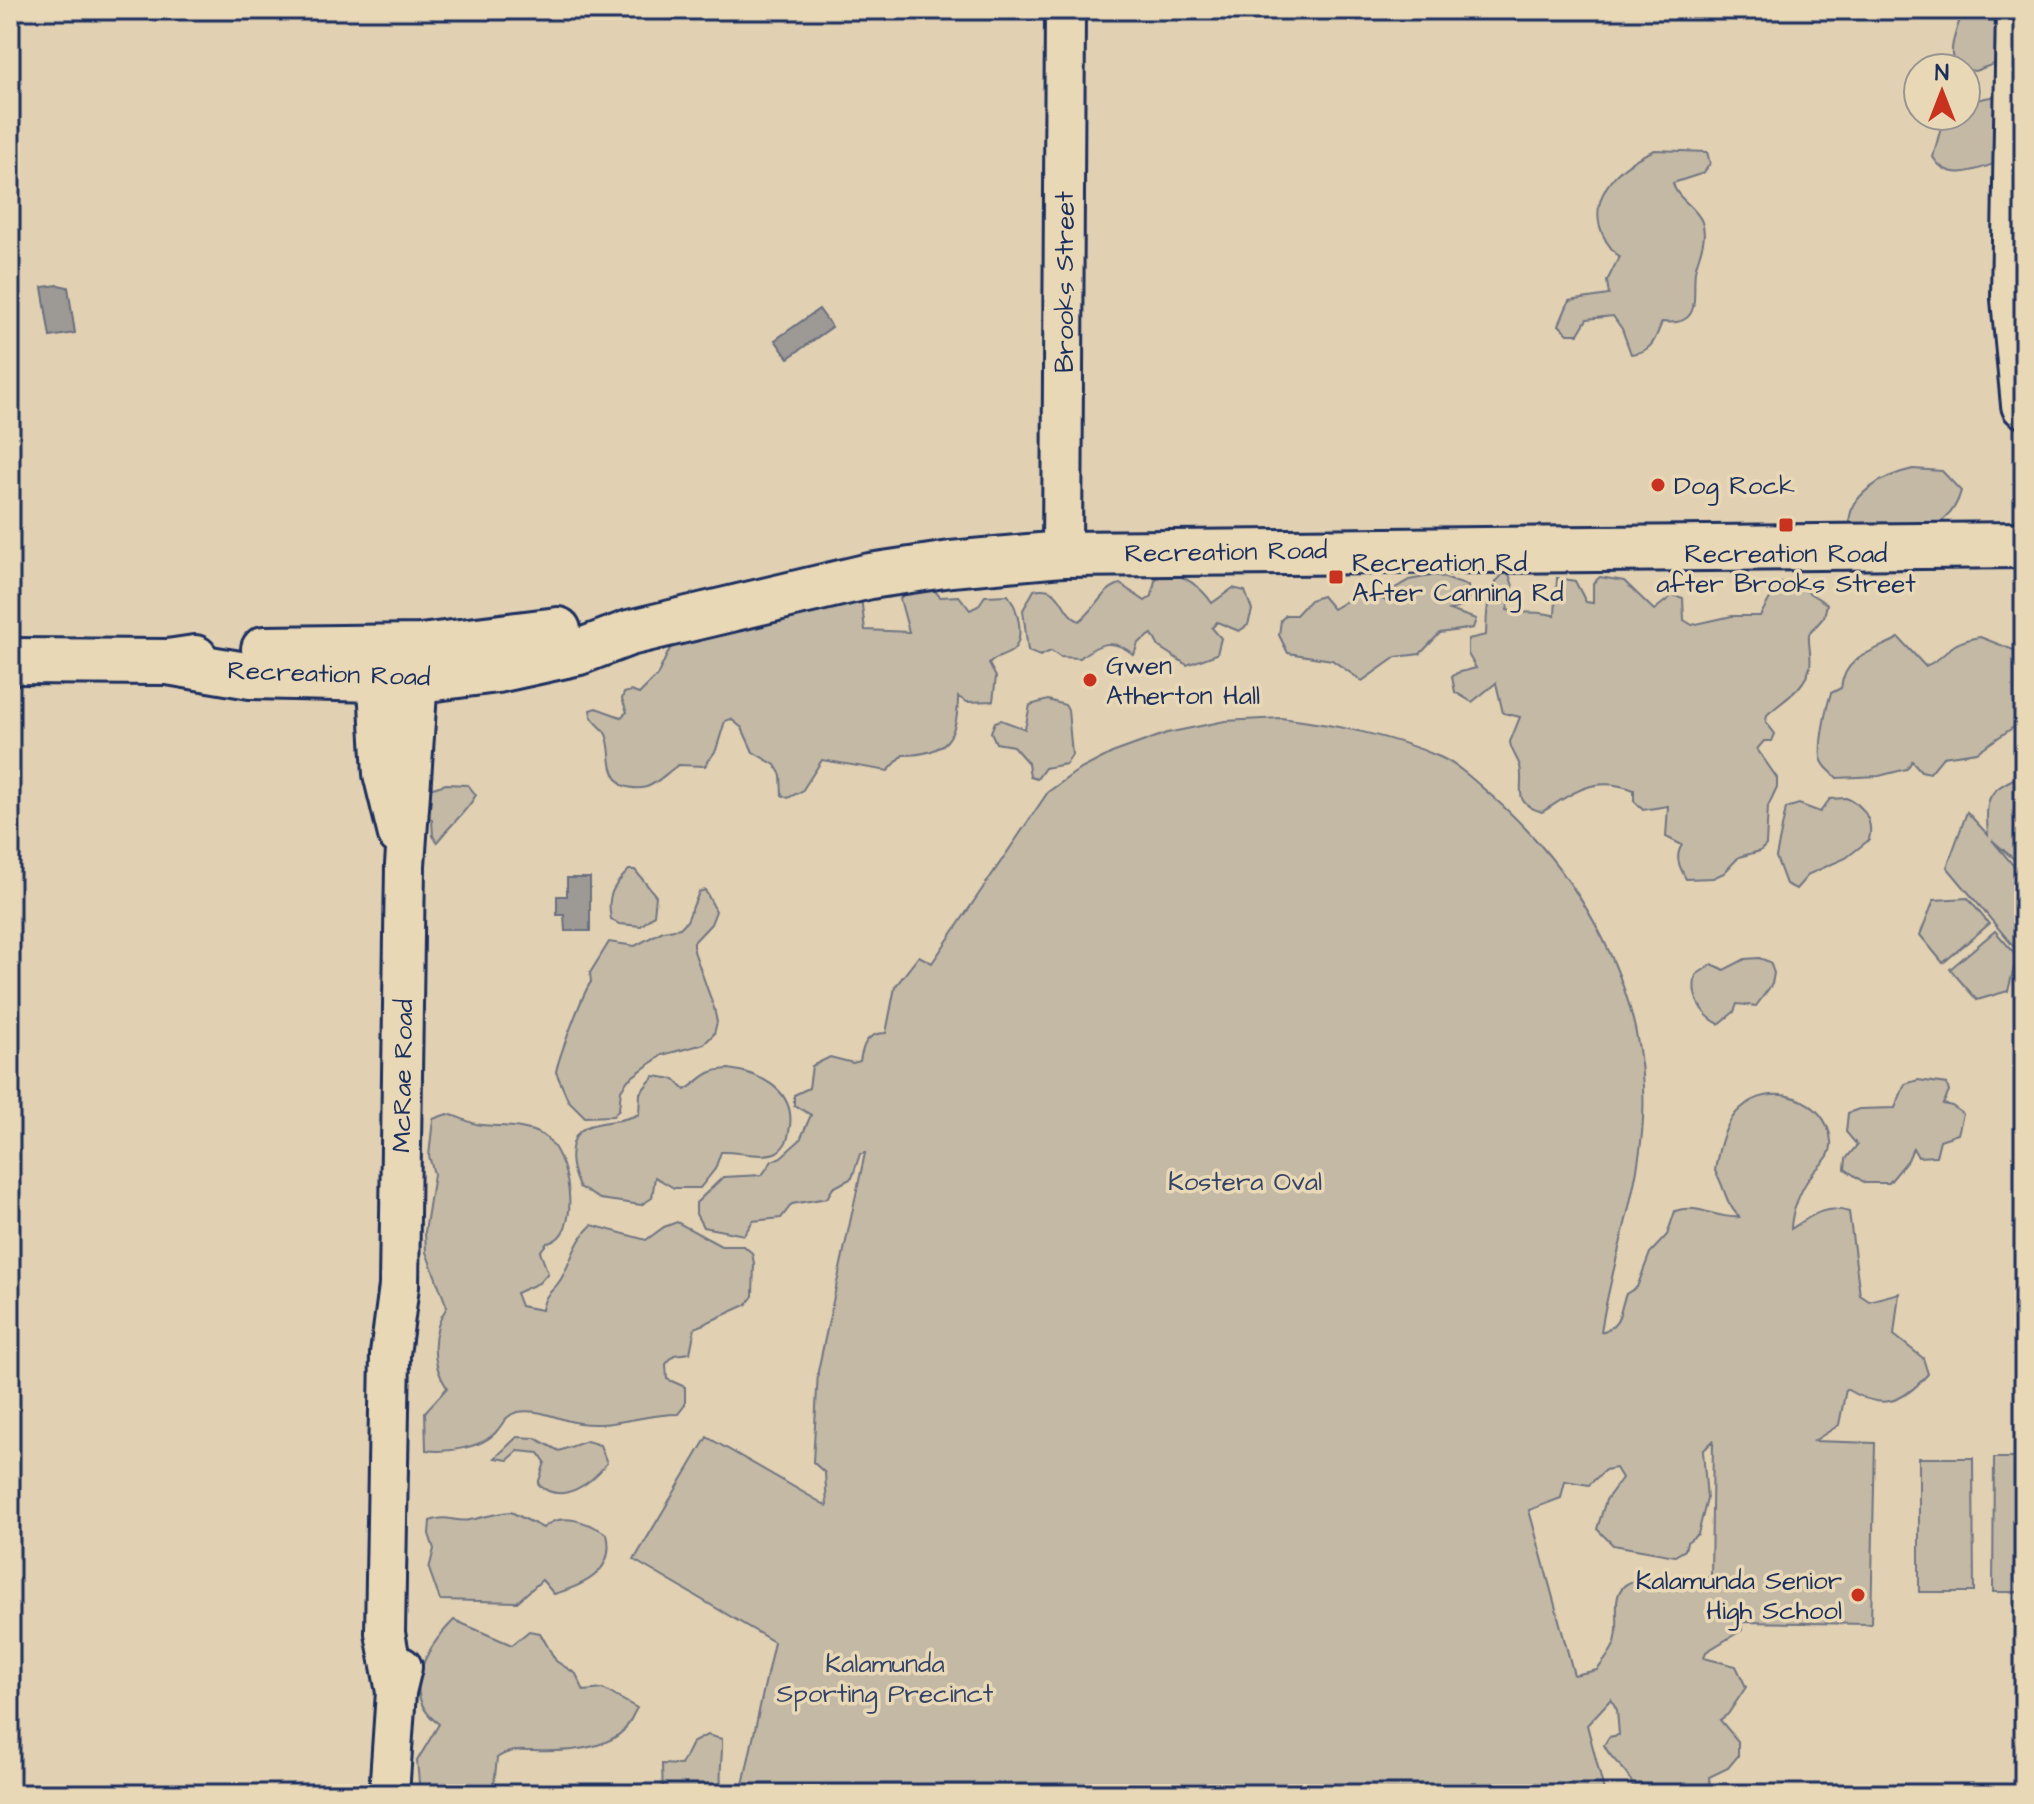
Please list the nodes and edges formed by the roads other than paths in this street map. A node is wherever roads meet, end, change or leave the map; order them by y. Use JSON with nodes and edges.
{"nodes":[{"id":1,"x":1065,"y":10,"type":"edge"},
{"id":2,"x":2019,"y":10,"type":"edge"},
{"id":3,"x":2019,"y":299,"type":"edge"},
{"id":4,"x":2024,"y":405,"type":"edge"},
{"id":5,"x":2024,"y":545,"type":"edge"},
{"id":6,"x":1062,"y":554,"type":"junction"},
{"id":7,"x":10,"y":661,"type":"edge"},
{"id":8,"x":376,"y":664,"type":"junction"},
{"id":9,"x":420,"y":664,"type":"junction"},
{"id":10,"x":405,"y":865,"type":"junction"},
{"id":11,"x":389,"y":1794,"type":"edge"}],
"edges":[{"from":1,"to":6,"type":"street","name":"Brooks Street"},
{"from":2,"to":3,"type":"street"},
{"from":3,"to":4,"type":"street"},
{"from":5,"to":6,"type":"street","name":"Recreation Road"},
{"from":6,"to":9,"type":"street","name":"Recreation Road"},
{"from":7,"to":8,"type":"street","name":"Recreation Road"},
{"from":8,"to":9,"type":"street","name":"Recreation Road"},
{"from":8,"to":10,"type":"street","name":"McRae Road"},
{"from":9,"to":10,"type":"street","name":"McRae Road"},
{"from":10,"to":11,"type":"street","name":"McRae Road"}]}
